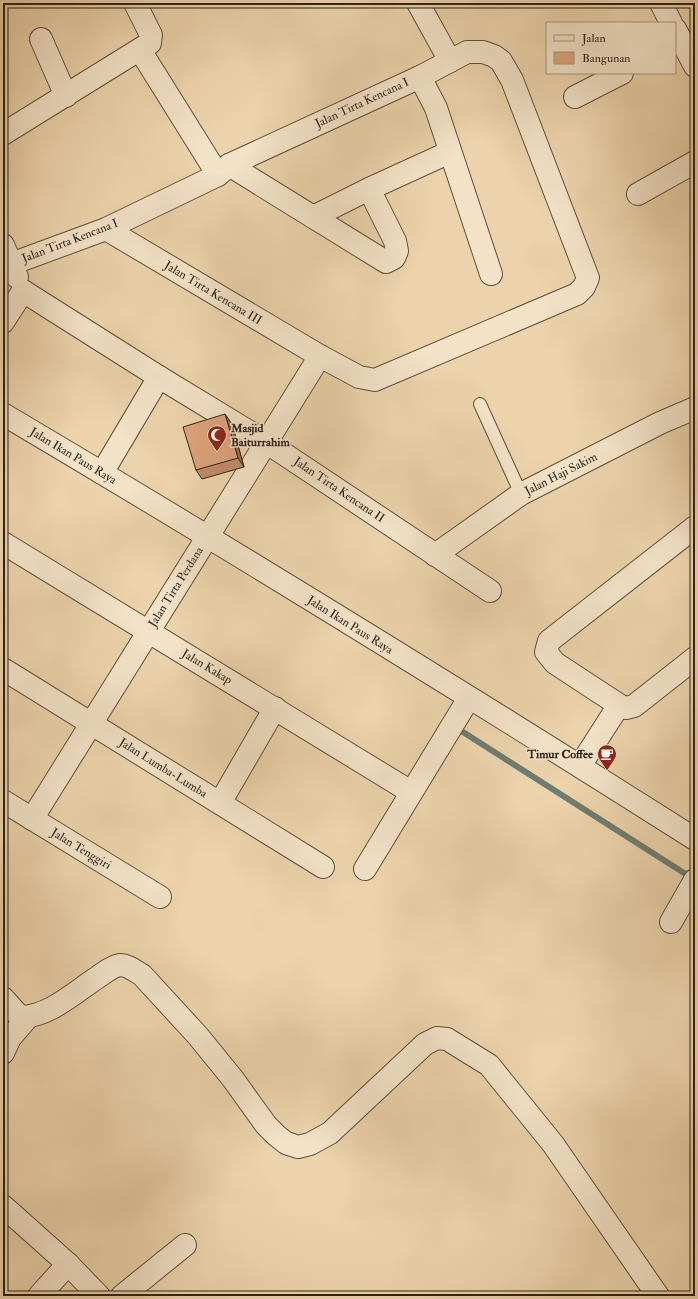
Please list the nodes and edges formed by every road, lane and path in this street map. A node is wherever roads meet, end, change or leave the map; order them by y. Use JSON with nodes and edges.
{"nodes":[{"id":1,"x":135,"y":3,"type":"edge"},
{"id":2,"x":418,"y":3,"type":"edge"},
{"id":3,"x":661,"y":3,"type":"edge"},
{"id":4,"x":671,"y":22,"type":"edge"},
{"id":5,"x":41,"y":38,"type":"dead end"},
{"id":6,"x":677,"y":40,"type":"edge"},
{"id":7,"x":140,"y":50,"type":"junction"},
{"id":8,"x":450,"y":61,"type":"junction"},
{"id":9,"x":695,"y":66,"type":"edge"},
{"id":10,"x":620,"y":74,"type":"edge"},
{"id":11,"x":420,"y":77,"type":"junction"},
{"id":12,"x":66,"y":96,"type":"junction"},
{"id":13,"x":575,"y":97,"type":"dead end"},
{"id":14,"x":3,"y":134,"type":"edge"},
{"id":15,"x":450,"y":152,"type":"junction"},
{"id":16,"x":695,"y":162,"type":"edge"},
{"id":17,"x":224,"y":170,"type":"junction"},
{"id":18,"x":369,"y":189,"type":"junction"},
{"id":19,"x":638,"y":194,"type":"dead end"},
{"id":20,"x":313,"y":217,"type":"junction"},
{"id":21,"x":106,"y":229,"type":"junction"},
{"id":22,"x":7,"y":255,"type":"edge"},
{"id":23,"x":491,"y":274,"type":"dead end"},
{"id":24,"x":588,"y":278,"type":"joint"},
{"id":25,"x":23,"y":291,"type":"junction"},
{"id":26,"x":3,"y":322,"type":"edge"},
{"id":27,"x":320,"y":356,"type":"junction"},
{"id":28,"x":159,"y":377,"type":"junction"},
{"id":29,"x":480,"y":404,"type":"dead end"},
{"id":30,"x":695,"y":408,"type":"edge"},
{"id":31,"x":3,"y":414,"type":"edge"},
{"id":32,"x":266,"y":442,"type":"junction"},
{"id":33,"x":102,"y":473,"type":"junction"},
{"id":34,"x":521,"y":494,"type":"junction"},
{"id":35,"x":695,"y":527,"type":"edge"},
{"id":36,"x":207,"y":536,"type":"junction"},
{"id":37,"x":3,"y":543,"type":"edge"},
{"id":38,"x":435,"y":555,"type":"junction"},
{"id":39,"x":490,"y":591,"type":"dead end"},
{"id":40,"x":148,"y":631,"type":"junction"},
{"id":41,"x":695,"y":658,"type":"edge"},
{"id":42,"x":3,"y":669,"type":"edge"},
{"id":43,"x":619,"y":705,"type":"junction"},
{"id":44,"x":274,"y":708,"type":"junction"},
{"id":45,"x":460,"y":714,"type":"junction"},
{"id":46,"x":92,"y":724,"type":"junction"},
{"id":47,"x":580,"y":766,"type":"junction"},
{"id":48,"x":411,"y":792,"type":"junction"},
{"id":49,"x":3,"y":801,"type":"edge"},
{"id":50,"x":220,"y":803,"type":"junction"},
{"id":51,"x":32,"y":819,"type":"junction"},
{"id":52,"x":695,"y":839,"type":"edge"},
{"id":53,"x":323,"y":867,"type":"dead end"},
{"id":54,"x":365,"y":869,"type":"dead end"},
{"id":55,"x":695,"y":880,"type":"edge"},
{"id":56,"x":160,"y":897,"type":"dead end"},
{"id":57,"x":671,"y":922,"type":"dead end"},
{"id":58,"x":3,"y":998,"type":"edge"},
{"id":59,"x":28,"y":1017,"type":"junction"},
{"id":60,"x":3,"y":1053,"type":"edge"},
{"id":61,"x":3,"y":1206,"type":"edge"},
{"id":62,"x":185,"y":1245,"type":"dead end"},
{"id":63,"x":68,"y":1264,"type":"junction"},
{"id":64,"x":39,"y":1296,"type":"edge"},
{"id":65,"x":99,"y":1296,"type":"edge"},
{"id":66,"x":122,"y":1296,"type":"edge"},
{"id":67,"x":658,"y":1296,"type":"edge"}],
"edges":[{"from":1,"to":7,"type":"street"},
{"from":2,"to":8,"type":"street"},
{"from":3,"to":4,"type":"street"},
{"from":5,"to":12,"type":"street"},
{"from":6,"to":9,"type":"street"},
{"from":7,"to":12,"type":"street"},
{"from":7,"to":17,"type":"street"},
{"from":8,"to":11,"type":"street","name":"Jalan Tirta Kencana I"},
{"from":8,"to":24,"type":"street","name":"Jalan Tirta Kencana I"},
{"from":10,"to":13,"type":"street"},
{"from":11,"to":15,"type":"street"},
{"from":11,"to":17,"type":"street","name":"Jalan Tirta Kencana I"},
{"from":12,"to":14,"type":"street"},
{"from":15,"to":18,"type":"street"},
{"from":15,"to":23,"type":"street"},
{"from":16,"to":19,"type":"street"},
{"from":17,"to":20,"type":"street"},
{"from":17,"to":21,"type":"street","name":"Jalan Tirta Kencana I"},
{"from":18,"to":20,"type":"street"},
{"from":18,"to":20,"type":"street"},
{"from":21,"to":22,"type":"street","name":"Jalan Tirta Kencana I"},
{"from":21,"to":27,"type":"street","name":"Jalan Tirta Kencana III"},
{"from":22,"to":25,"type":"street"},
{"from":24,"to":27,"type":"street","name":"Jalan Tirta Kencana III"},
{"from":25,"to":26,"type":"street"},
{"from":25,"to":28,"type":"street","name":"Jalan Tirta Kencana II"},
{"from":27,"to":32,"type":"street","name":"Jalan Tirta Perdana"},
{"from":28,"to":32,"type":"street","name":"Jalan Tirta Kencana II"},
{"from":28,"to":33,"type":"street"},
{"from":29,"to":34,"type":"lane"},
{"from":30,"to":34,"type":"street","name":"Jalan Haji Sakim"},
{"from":31,"to":33,"type":"street","name":"Jalan Ikan Paus Raya"},
{"from":32,"to":36,"type":"street","name":"Jalan Tirta Perdana"},
{"from":32,"to":38,"type":"street","name":"Jalan Tirta Kencana II"},
{"from":33,"to":36,"type":"street","name":"Jalan Ikan Paus Raya"},
{"from":34,"to":38,"type":"street","name":"Jalan Haji Sakim"},
{"from":35,"to":43,"type":"street"},
{"from":36,"to":40,"type":"street","name":"Jalan Tirta Perdana"},
{"from":36,"to":45,"type":"street","name":"Jalan Ikan Paus Raya"},
{"from":37,"to":40,"type":"street","name":"Jalan Kakap"},
{"from":38,"to":39,"type":"street","name":"Jalan Tirta Kencana II"},
{"from":40,"to":44,"type":"street","name":"Jalan Kakap"},
{"from":40,"to":46,"type":"street","name":"Jalan Tirta Perdana"},
{"from":41,"to":43,"type":"street"},
{"from":42,"to":46,"type":"street","name":"Jalan Lumba-Lumba"},
{"from":43,"to":47,"type":"street"},
{"from":44,"to":48,"type":"street","name":"Jalan Kakap"},
{"from":44,"to":50,"type":"street"},
{"from":45,"to":47,"type":"street","name":"Jalan Ikan Paus Raya"},
{"from":45,"to":48,"type":"street"},
{"from":46,"to":50,"type":"street","name":"Jalan Lumba-Lumba"},
{"from":46,"to":51,"type":"street","name":"Jalan Tirta Perdana"},
{"from":47,"to":52,"type":"street","name":"Jalan Ikan Paus Raya"},
{"from":48,"to":54,"type":"street"},
{"from":49,"to":51,"type":"street","name":"Jalan Tenggiri"},
{"from":50,"to":53,"type":"street","name":"Jalan Lumba-Lumba"},
{"from":51,"to":56,"type":"street","name":"Jalan Tenggiri"},
{"from":55,"to":57,"type":"street"},
{"from":58,"to":59,"type":"street"},
{"from":59,"to":60,"type":"street"},
{"from":59,"to":67,"type":"street"},
{"from":61,"to":63,"type":"street"},
{"from":62,"to":66,"type":"street"},
{"from":63,"to":64,"type":"street"},
{"from":63,"to":65,"type":"street"}]}
